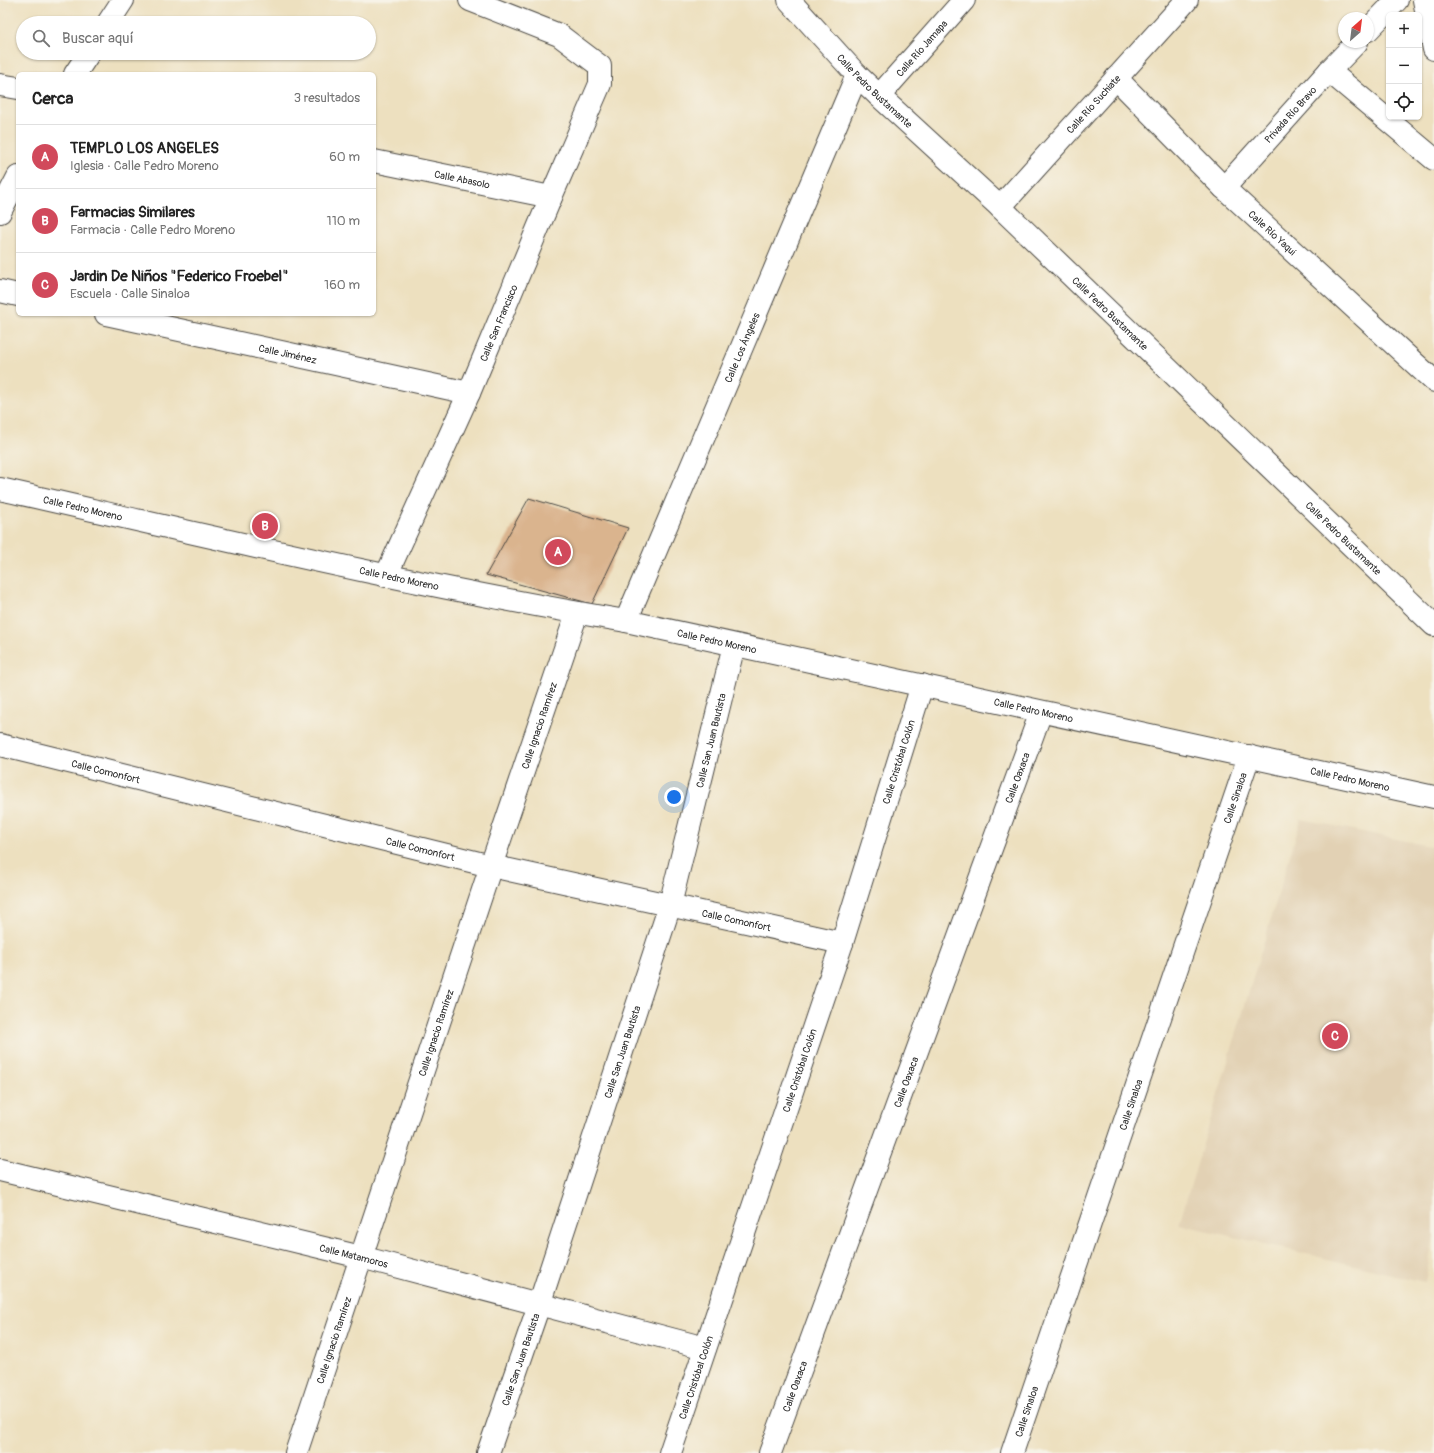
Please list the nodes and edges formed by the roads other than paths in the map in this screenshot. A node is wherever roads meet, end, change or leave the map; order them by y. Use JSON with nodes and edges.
{"nodes":[{"id":1,"x":123,"y":0,"type":"edge"},
{"id":2,"x":470,"y":0,"type":"edge"},
{"id":3,"x":788,"y":0,"type":"edge"},
{"id":4,"x":964,"y":0,"type":"edge"},
{"id":5,"x":1187,"y":0,"type":"edge"},
{"id":6,"x":1397,"y":0,"type":"edge"},
{"id":7,"x":1424,"y":0,"type":"edge"},
{"id":8,"x":113,"y":16,"type":"edge"},
{"id":9,"x":1374,"y":24,"type":"edge"},
{"id":10,"x":1351,"y":48,"type":"edge"},
{"id":11,"x":1434,"y":49,"type":"edge"},
{"id":12,"x":84,"y":60,"type":"edge"},
{"id":13,"x":1329,"y":71,"type":"junction"},
{"id":14,"x":76,"y":72,"type":"edge"},
{"id":15,"x":857,"y":75,"type":"junction"},
{"id":16,"x":1116,"y":78,"type":"junction"},
{"id":17,"x":0,"y":85,"type":"edge"},
{"id":18,"x":16,"y":88,"type":"edge"},
{"id":19,"x":879,"y":96,"type":"junction"},
{"id":20,"x":1434,"y":159,"type":"edge"},
{"id":21,"x":376,"y":161,"type":"edge"},
{"id":22,"x":16,"y":181,"type":"edge"},
{"id":23,"x":1224,"y":188,"type":"junction"},
{"id":24,"x":551,"y":197,"type":"junction"},
{"id":25,"x":1000,"y":207,"type":"junction"},
{"id":26,"x":0,"y":212,"type":"edge"},
{"id":27,"x":0,"y":291,"type":"edge"},
{"id":28,"x":16,"y":295,"type":"edge"},
{"id":29,"x":115,"y":316,"type":"edge"},
{"id":30,"x":1434,"y":381,"type":"edge"},
{"id":31,"x":469,"y":394,"type":"junction"},
{"id":32,"x":0,"y":489,"type":"edge"},
{"id":33,"x":386,"y":576,"type":"junction"},
{"id":34,"x":577,"y":613,"type":"junction"},
{"id":35,"x":626,"y":621,"type":"junction"},
{"id":36,"x":1434,"y":625,"type":"edge"},
{"id":37,"x":734,"y":645,"type":"junction"},
{"id":38,"x":922,"y":685,"type":"junction"},
{"id":39,"x":1041,"y":712,"type":"junction"},
{"id":40,"x":0,"y":746,"type":"edge"},
{"id":41,"x":1249,"y":756,"type":"junction"},
{"id":42,"x":1434,"y":797,"type":"edge"},
{"id":43,"x":491,"y":866,"type":"junction"},
{"id":44,"x":670,"y":905,"type":"junction"},
{"id":45,"x":842,"y":943,"type":"junction"},
{"id":46,"x":0,"y":1170,"type":"edge"},
{"id":47,"x":361,"y":1257,"type":"junction"},
{"id":48,"x":538,"y":1305,"type":"junction"},
{"id":49,"x":705,"y":1348,"type":"junction"},
{"id":50,"x":296,"y":1453,"type":"edge"},
{"id":51,"x":488,"y":1453,"type":"edge"},
{"id":52,"x":670,"y":1453,"type":"edge"},
{"id":53,"x":770,"y":1453,"type":"edge"},
{"id":54,"x":1012,"y":1453,"type":"edge"}],
"edges":[{"from":1,"to":8,"type":"street"},
{"from":2,"to":24,"type":"street","name":"Calle San Francisco"},
{"from":3,"to":15,"type":"street","name":"Calle Pedro Bustamante"},
{"from":4,"to":19,"type":"street","name":"Calle Río Jamapa"},
{"from":5,"to":16,"type":"street","name":"Calle Río Suchiate"},
{"from":6,"to":9,"type":"street"},
{"from":7,"to":11,"type":"street"},
{"from":10,"to":13,"type":"street","name":"Privada Río Bravo"},
{"from":12,"to":14,"type":"street"},
{"from":13,"to":20,"type":"street"},
{"from":13,"to":23,"type":"street","name":"Privada Río Bravo"},
{"from":15,"to":19,"type":"street","name":"Calle Pedro Bustamante"},
{"from":15,"to":35,"type":"street","name":"Calle Los Ángeles"},
{"from":16,"to":23,"type":"street","name":"Calle Río Yaqui"},
{"from":16,"to":25,"type":"street","name":"Calle Río Suchiate"},
{"from":17,"to":18,"type":"street"},
{"from":19,"to":25,"type":"street","name":"Calle Pedro Bustamante"},
{"from":21,"to":24,"type":"street","name":"Calle Abasolo"},
{"from":22,"to":26,"type":"street"},
{"from":23,"to":30,"type":"street","name":"Calle Río Yaqui"},
{"from":24,"to":31,"type":"street","name":"Calle San Francisco"},
{"from":25,"to":36,"type":"street","name":"Calle Pedro Bustamante"},
{"from":27,"to":28,"type":"street"},
{"from":29,"to":31,"type":"street","name":"Calle Jiménez"},
{"from":31,"to":33,"type":"street","name":"Calle San Francisco"},
{"from":32,"to":33,"type":"street","name":"Calle Pedro Moreno"},
{"from":33,"to":34,"type":"street","name":"Calle Pedro Moreno"},
{"from":34,"to":35,"type":"street","name":"Calle Pedro Moreno"},
{"from":34,"to":43,"type":"street","name":"Calle Ignacio Ramírez"},
{"from":35,"to":37,"type":"street","name":"Calle Pedro Moreno"},
{"from":37,"to":38,"type":"street","name":"Calle Pedro Moreno"},
{"from":37,"to":44,"type":"street","name":"Calle San Juan Bautista"},
{"from":38,"to":39,"type":"street","name":"Calle Pedro Moreno"},
{"from":38,"to":45,"type":"street","name":"Calle Cristóbal Colón"},
{"from":39,"to":41,"type":"street","name":"Calle Pedro Moreno"},
{"from":39,"to":53,"type":"street","name":"Calle Oaxaca"},
{"from":40,"to":43,"type":"street","name":"Calle Comonfort"},
{"from":41,"to":42,"type":"street","name":"Calle Pedro Moreno"},
{"from":41,"to":54,"type":"street","name":"Calle Sinaloa"},
{"from":43,"to":44,"type":"street","name":"Calle Comonfort"},
{"from":43,"to":47,"type":"street","name":"Calle Ignacio Ramírez"},
{"from":44,"to":45,"type":"street","name":"Calle Comonfort"},
{"from":44,"to":48,"type":"street","name":"Calle San Juan Bautista"},
{"from":45,"to":49,"type":"street","name":"Calle Cristóbal Colón"},
{"from":46,"to":47,"type":"street","name":"Calle Matamoros"},
{"from":47,"to":48,"type":"street","name":"Calle Matamoros"},
{"from":47,"to":50,"type":"street","name":"Calle Ignacio Ramírez"},
{"from":48,"to":49,"type":"street","name":"Calle Matamoros"},
{"from":48,"to":51,"type":"street","name":"Calle San Juan Bautista"},
{"from":49,"to":52,"type":"street","name":"Calle Cristóbal Colón"}]}
